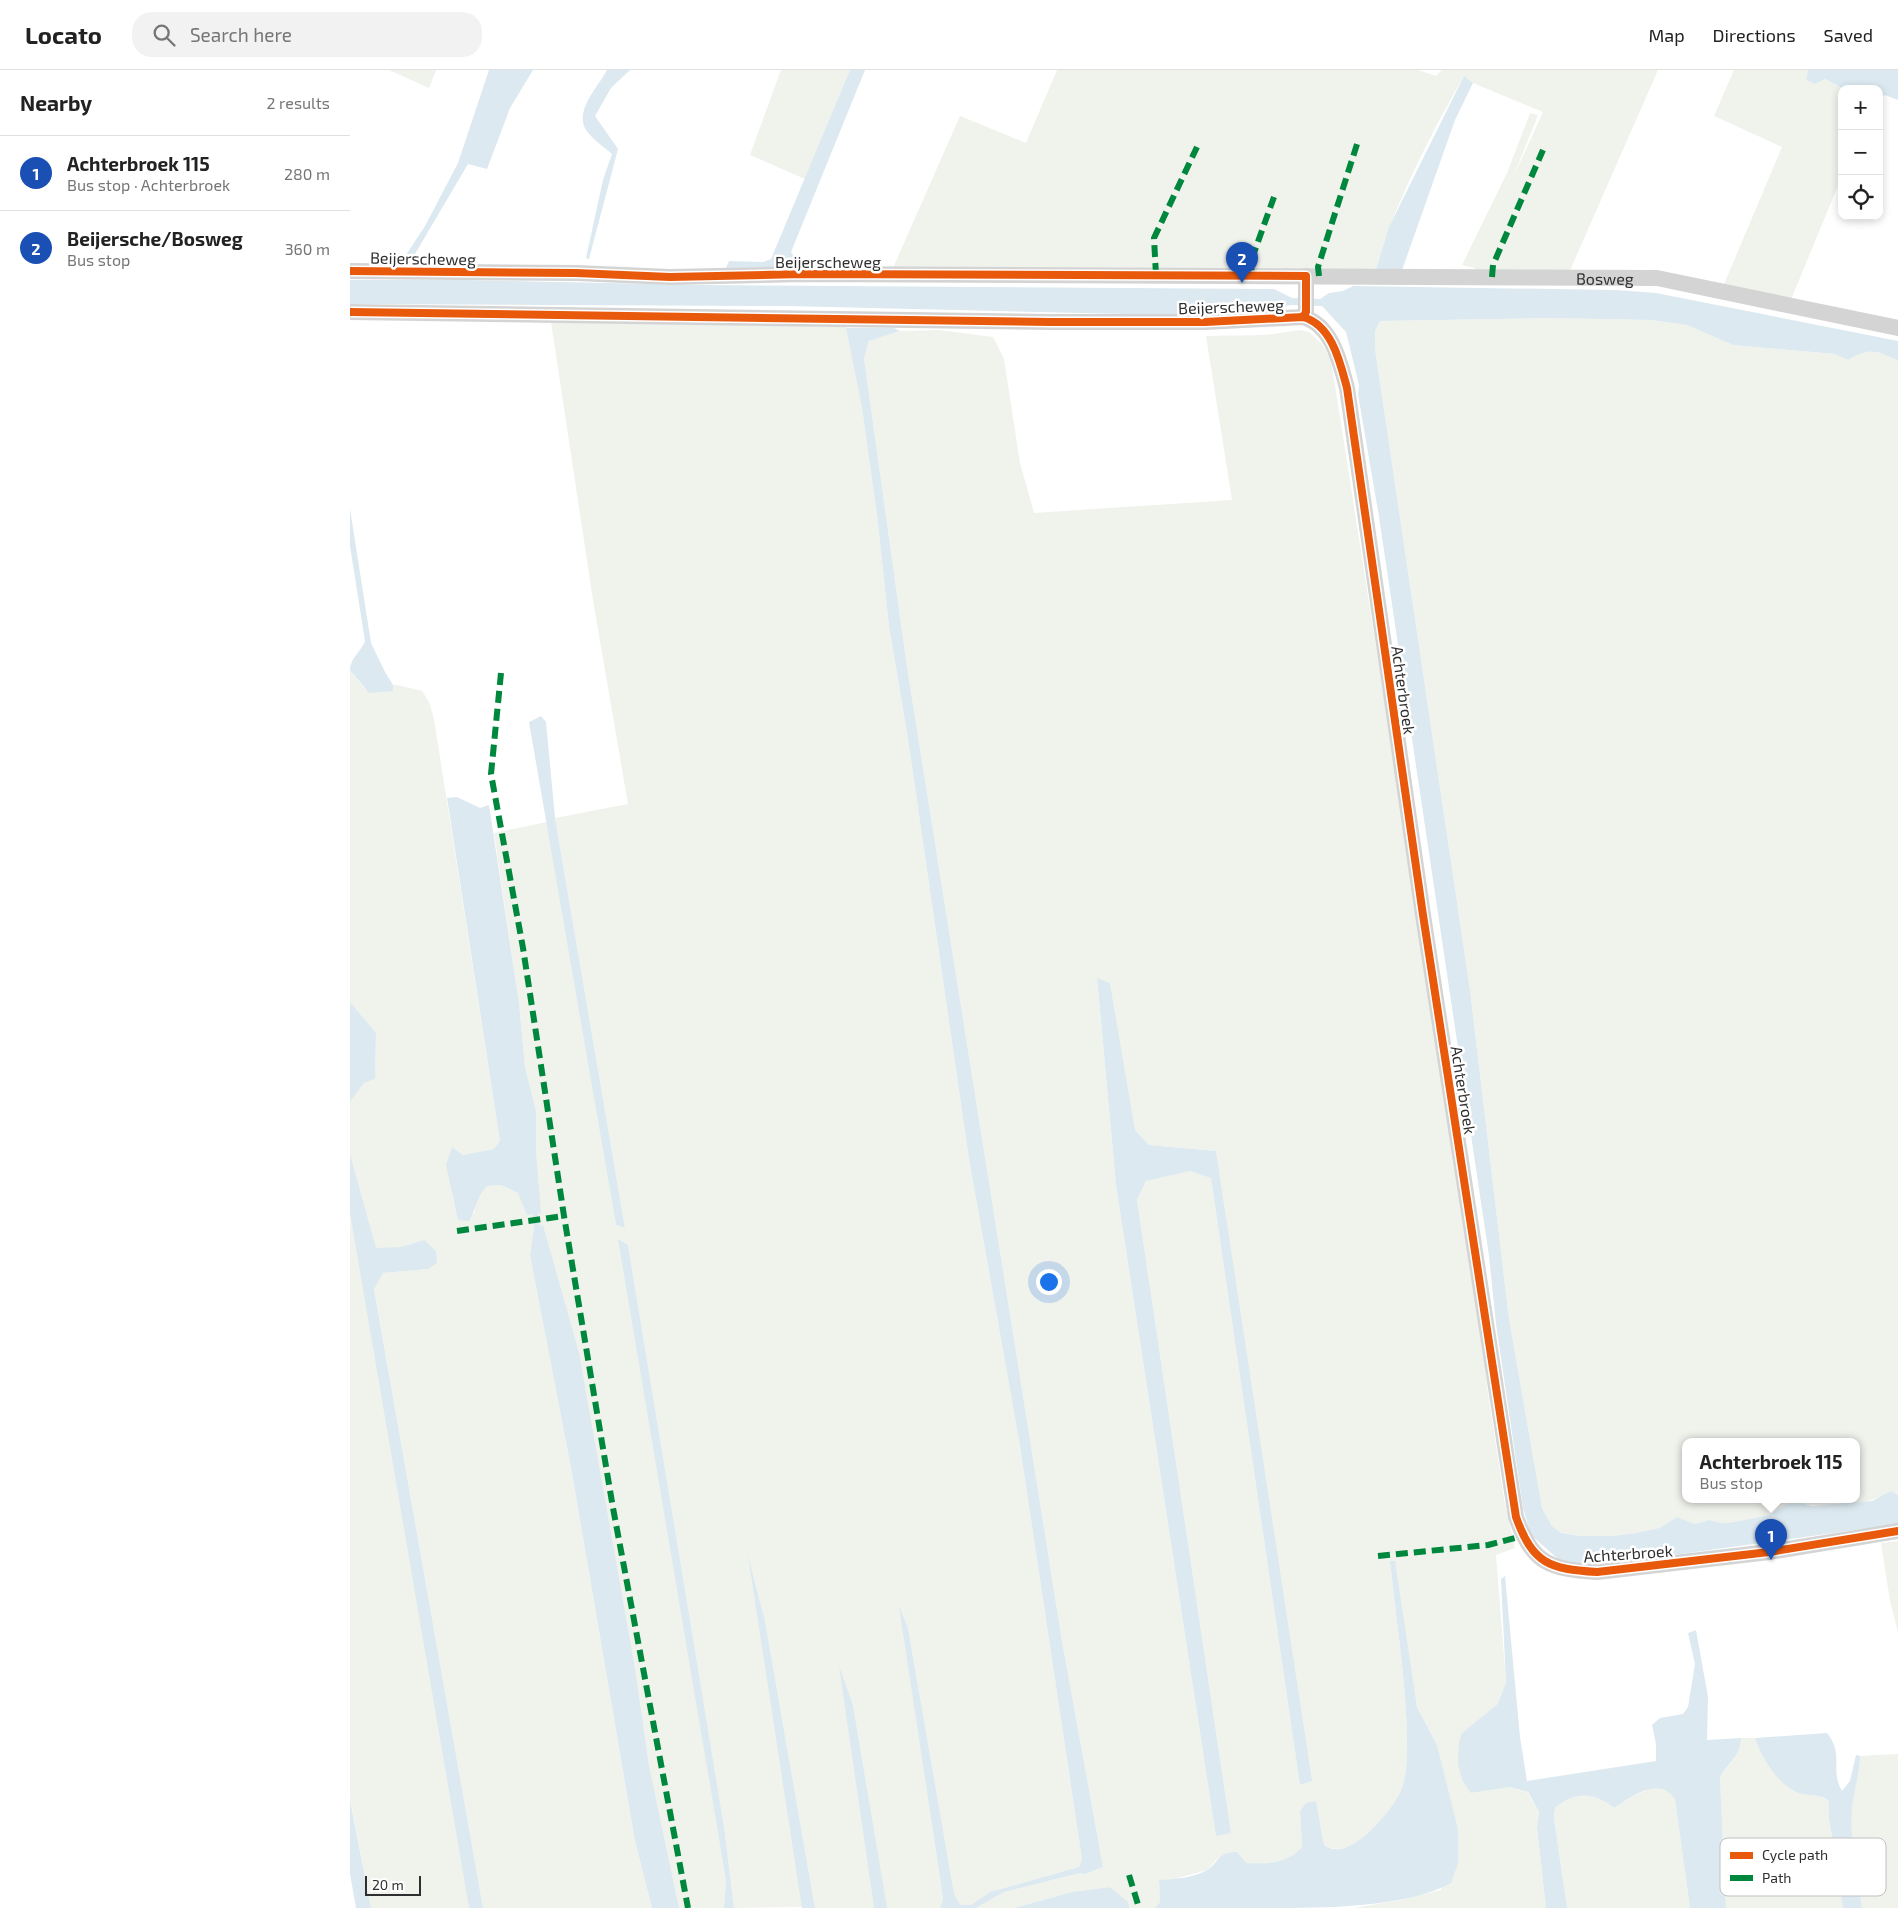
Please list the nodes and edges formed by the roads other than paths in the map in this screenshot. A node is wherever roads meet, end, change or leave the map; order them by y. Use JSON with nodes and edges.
{"nodes":[{"id":1,"x":350,"y":271,"type":"edge"},
{"id":2,"x":1306,"y":282,"type":"junction"},
{"id":3,"x":350,"y":312,"type":"edge"},
{"id":4,"x":1305,"y":315,"type":"junction"},
{"id":5,"x":1898,"y":328,"type":"edge"},
{"id":6,"x":1898,"y":1531,"type":"edge"}],
"edges":[{"from":1,"to":2,"type":"street","name":"Beijerscheweg"},
{"from":2,"to":4,"type":"street"},
{"from":2,"to":5,"type":"street","name":"Bosweg"},
{"from":3,"to":4,"type":"street","name":"Beijerscheweg"},
{"from":4,"to":6,"type":"street","name":"Achterbroek"}]}
